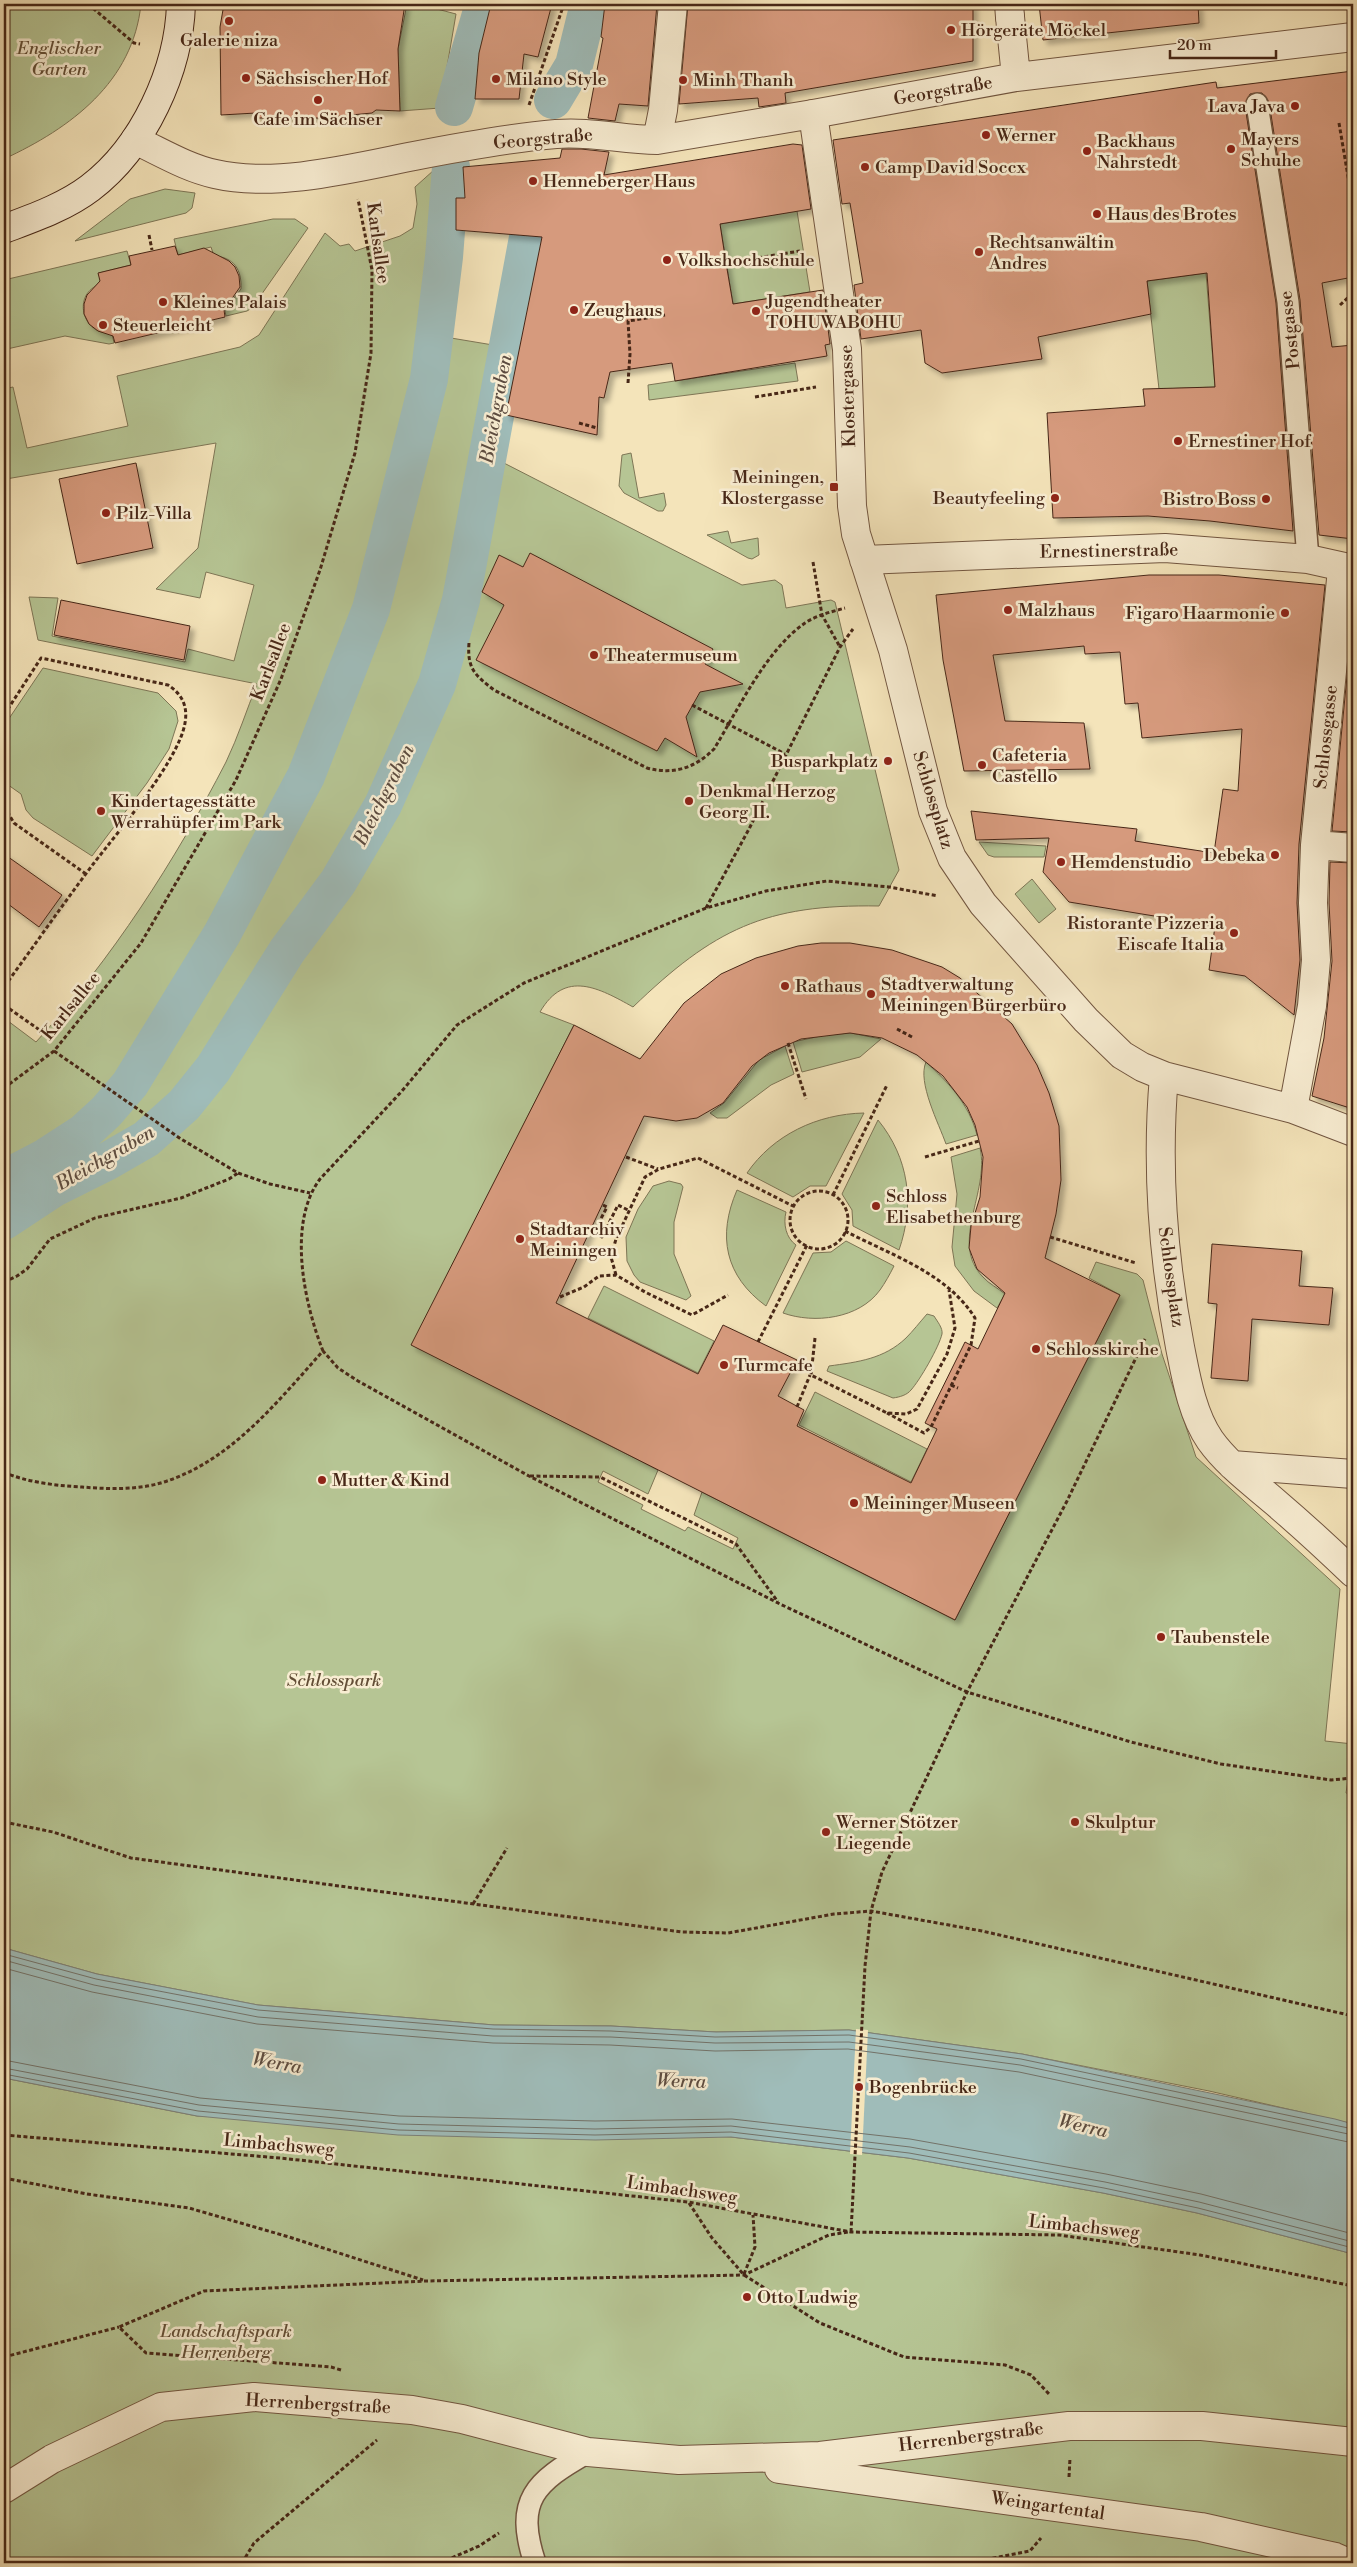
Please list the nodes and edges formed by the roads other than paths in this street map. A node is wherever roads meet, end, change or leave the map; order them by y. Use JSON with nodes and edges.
{"nodes":[{"id":1,"x":181,"y":4,"type":"edge"},
{"id":2,"x":673,"y":4,"type":"edge"},
{"id":3,"x":1009,"y":10,"type":"edge"},
{"id":4,"x":1353,"y":37,"type":"edge"},
{"id":5,"x":1016,"y":77,"type":"junction"},
{"id":6,"x":1257,"y":104,"type":"dead end"},
{"id":7,"x":813,"y":114,"type":"junction"},
{"id":8,"x":135,"y":140,"type":"junction"},
{"id":9,"x":657,"y":140,"type":"junction"},
{"id":10,"x":4,"y":229,"type":"edge"},
{"id":11,"x":1308,"y":559,"type":"junction"},
{"id":12,"x":864,"y":560,"type":"junction"},
{"id":13,"x":1348,"y":569,"type":"edge"},
{"id":14,"x":1315,"y":845,"type":"junction"},
{"id":15,"x":1353,"y":848,"type":"edge"},
{"id":16,"x":1164,"y":1076,"type":"junction"},
{"id":17,"x":1293,"y":1109,"type":"junction"},
{"id":18,"x":1353,"y":1132,"type":"edge"},
{"id":19,"x":1232,"y":1465,"type":"junction"},
{"id":20,"x":1353,"y":1474,"type":"edge"},
{"id":21,"x":1353,"y":1574,"type":"edge"},
{"id":22,"x":1353,"y":2442,"type":"edge"},
{"id":23,"x":588,"y":2452,"type":"junction"},
{"id":24,"x":744,"y":2459,"type":"junction"},
{"id":25,"x":4,"y":2489,"type":"edge"},
{"id":26,"x":535,"y":2563,"type":"edge"},
{"id":27,"x":1349,"y":2563,"type":"edge"}],
"edges":[{"from":1,"to":8,"type":"street"},
{"from":2,"to":9,"type":"street"},
{"from":3,"to":5,"type":"street","name":"Georgstraße"},
{"from":4,"to":5,"type":"street","name":"Georgstraße"},
{"from":5,"to":7,"type":"street","name":"Georgstraße"},
{"from":6,"to":11,"type":"lane","name":"Postgasse"},
{"from":7,"to":9,"type":"street","name":"Georgstraße"},
{"from":7,"to":12,"type":"street","name":"Klostergasse"},
{"from":8,"to":9,"type":"street","name":"Georgstraße"},
{"from":8,"to":10,"type":"street"},
{"from":11,"to":12,"type":"street","name":"Ernestinerstraße"},
{"from":11,"to":13,"type":"street","name":"Ernestinerstraße"},
{"from":12,"to":16,"type":"street","name":"Schlossplatz"},
{"from":13,"to":14,"type":"street","name":"Schlossgasse"},
{"from":14,"to":15,"type":"street"},
{"from":14,"to":17,"type":"street","name":"Schlossgasse"},
{"from":16,"to":17,"type":"street","name":"Schlossplatz"},
{"from":16,"to":19,"type":"street","name":"Schlossplatz"},
{"from":17,"to":18,"type":"street","name":"Schlossplatz"},
{"from":19,"to":20,"type":"street"},
{"from":19,"to":21,"type":"street","name":"Schlossplatz"},
{"from":22,"to":24,"type":"street","name":"Herrenbergstraße"},
{"from":23,"to":24,"type":"street","name":"Herrenbergstraße"},
{"from":23,"to":25,"type":"street","name":"Herrenbergstraße"},
{"from":23,"to":26,"type":"lane"},
{"from":24,"to":27,"type":"street","name":"Weingartental"}]}
